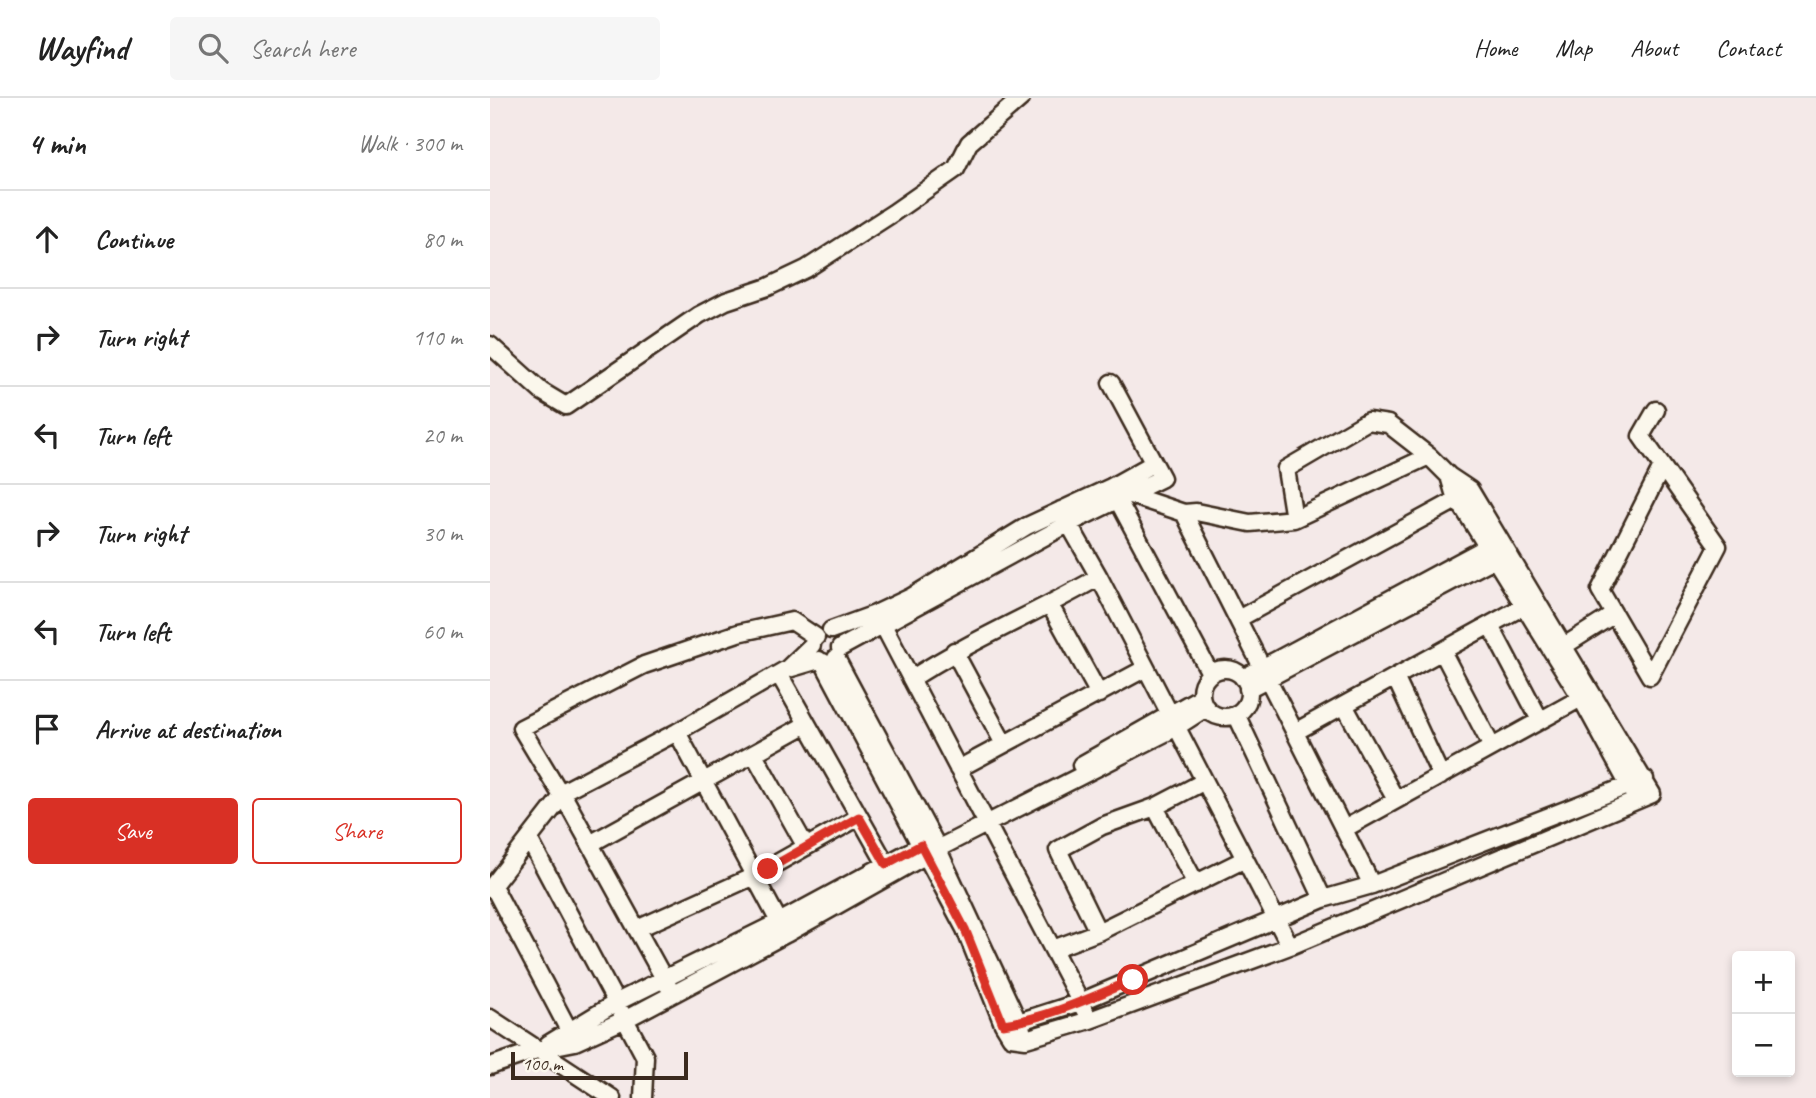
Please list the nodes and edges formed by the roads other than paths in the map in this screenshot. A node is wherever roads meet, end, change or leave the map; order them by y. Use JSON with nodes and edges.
{"nodes":[{"id":1,"x":1021,"y":98,"type":"edge"},
{"id":2,"x":490,"y":345,"type":"edge"},
{"id":3,"x":1111,"y":383,"type":"dead end"},
{"id":4,"x":1656,"y":410,"type":"dead end"},
{"id":5,"x":1429,"y":456,"type":"junction"},
{"id":6,"x":1662,"y":467,"type":"junction"},
{"id":7,"x":1449,"y":477,"type":"junction"},
{"id":8,"x":1120,"y":494,"type":"junction"},
{"id":9,"x":1458,"y":499,"type":"junction"},
{"id":10,"x":1184,"y":513,"type":"junction"},
{"id":11,"x":1065,"y":517,"type":"junction"},
{"id":12,"x":1294,"y":519,"type":"junction"},
{"id":13,"x":1491,"y":553,"type":"junction"},
{"id":14,"x":1099,"y":577,"type":"junction"},
{"id":15,"x":1050,"y":605,"type":"junction"},
{"id":16,"x":1524,"y":606,"type":"junction"},
{"id":17,"x":1613,"y":615,"type":"junction"},
{"id":18,"x":879,"y":619,"type":"junction"},
{"id":19,"x":1238,"y":619,"type":"junction"},
{"id":20,"x":1490,"y":625,"type":"junction"},
{"id":21,"x":820,"y":637,"type":"junction"},
{"id":22,"x":1557,"y":648,"type":"junction"},
{"id":23,"x":954,"y":651,"type":"junction"},
{"id":24,"x":1442,"y":651,"type":"junction"},
{"id":25,"x":830,"y":657,"type":"junction"},
{"id":26,"x":1146,"y":667,"type":"junction"},
{"id":27,"x":782,"y":672,"type":"junction"},
{"id":28,"x":1210,"y":673,"type":"junction"},
{"id":29,"x":1265,"y":673,"type":"junction"},
{"id":30,"x":1395,"y":677,"type":"junction"},
{"id":31,"x":911,"y":679,"type":"junction"},
{"id":32,"x":1246,"y":683,"type":"junction"},
{"id":33,"x":1100,"y":694,"type":"junction"},
{"id":34,"x":1581,"y":698,"type":"junction"},
{"id":35,"x":1203,"y":703,"type":"junction"},
{"id":36,"x":1345,"y":705,"type":"junction"},
{"id":37,"x":1236,"y":714,"type":"junction"},
{"id":38,"x":1541,"y":720,"type":"junction"},
{"id":39,"x":1173,"y":722,"type":"junction"},
{"id":40,"x":807,"y":724,"type":"junction"},
{"id":41,"x":677,"y":732,"type":"junction"},
{"id":42,"x":1295,"y":732,"type":"junction"},
{"id":43,"x":1004,"y":744,"type":"junction"},
{"id":44,"x":1492,"y":747,"type":"junction"},
{"id":45,"x":754,"y":754,"type":"junction"},
{"id":46,"x":958,"y":769,"type":"junction"},
{"id":47,"x":1441,"y":776,"type":"junction"},
{"id":48,"x":704,"y":782,"type":"junction"},
{"id":49,"x":1203,"y":782,"type":"junction"},
{"id":50,"x":1633,"y":793,"type":"junction"},
{"id":51,"x":561,"y":794,"type":"junction"},
{"id":52,"x":1396,"y":800,"type":"junction"},
{"id":53,"x":1154,"y":807,"type":"junction"},
{"id":54,"x":859,"y":817,"type":"junction"},
{"id":55,"x":987,"y":821,"type":"junction"},
{"id":56,"x":1534,"y":822,"type":"junction"},
{"id":57,"x":1344,"y":830,"type":"junction"},
{"id":58,"x":529,"y":839,"type":"junction"},
{"id":59,"x":1487,"y":840,"type":"junction"},
{"id":60,"x":1542,"y":841,"type":"junction"},
{"id":61,"x":590,"y":844,"type":"junction"},
{"id":62,"x":806,"y":847,"type":"junction"},
{"id":63,"x":929,"y":847,"type":"junction"},
{"id":64,"x":1245,"y":859,"type":"junction"},
{"id":65,"x":1437,"y":859,"type":"junction"},
{"id":66,"x":1495,"y":860,"type":"junction"},
{"id":67,"x":886,"y":864,"type":"junction"},
{"id":68,"x":754,"y":876,"type":"junction"},
{"id":69,"x":1444,"y":881,"type":"junction"},
{"id":70,"x":1379,"y":882,"type":"junction"},
{"id":71,"x":1196,"y":884,"type":"junction"},
{"id":72,"x":492,"y":887,"type":"edge"},
{"id":73,"x":1331,"y":896,"type":"junction"},
{"id":74,"x":1395,"y":902,"type":"junction"},
{"id":75,"x":1276,"y":918,"type":"junction"},
{"id":76,"x":1347,"y":922,"type":"junction"},
{"id":77,"x":782,"y":928,"type":"junction"},
{"id":78,"x":637,"y":929,"type":"junction"},
{"id":79,"x":1098,"y":932,"type":"junction"},
{"id":80,"x":1228,"y":938,"type":"junction"},
{"id":81,"x":1290,"y":946,"type":"junction"},
{"id":82,"x":1053,"y":949,"type":"junction"},
{"id":83,"x":1179,"y":960,"type":"junction"},
{"id":84,"x":1240,"y":964,"type":"junction"},
{"id":85,"x":664,"y":979,"type":"junction"},
{"id":86,"x":1133,"y":980,"type":"junction"},
{"id":87,"x":1191,"y":982,"type":"junction"},
{"id":88,"x":673,"y":994,"type":"junction"},
{"id":89,"x":1142,"y":1000,"type":"junction"},
{"id":90,"x":617,"y":1002,"type":"junction"},
{"id":91,"x":1080,"y":1002,"type":"junction"},
{"id":92,"x":490,"y":1018,"type":"edge"},
{"id":93,"x":626,"y":1019,"type":"junction"},
{"id":94,"x":1090,"y":1020,"type":"junction"},
{"id":95,"x":1011,"y":1023,"type":"junction"},
{"id":96,"x":572,"y":1037,"type":"junction"},
{"id":97,"x":540,"y":1049,"type":"junction"},
{"id":98,"x":490,"y":1066,"type":"edge"},
{"id":99,"x":612,"y":1098,"type":"edge"},
{"id":100,"x":642,"y":1098,"type":"edge"}],
"edges":[{"from":1,"to":2,"type":"street"},
{"from":3,"to":8,"type":"street"},
{"from":4,"to":6,"type":"street"},
{"from":5,"to":7,"type":"street"},
{"from":5,"to":12,"type":"street"},
{"from":5,"to":12,"type":"street"},
{"from":6,"to":17,"type":"street"},
{"from":6,"to":17,"type":"street"},
{"from":7,"to":9,"type":"street"},
{"from":7,"to":22,"type":"street"},
{"from":8,"to":10,"type":"street"},
{"from":8,"to":11,"type":"street"},
{"from":8,"to":28,"type":"street"},
{"from":9,"to":13,"type":"street"},
{"from":9,"to":19,"type":"street"},
{"from":10,"to":12,"type":"street"},
{"from":10,"to":19,"type":"street"},
{"from":11,"to":14,"type":"street"},
{"from":11,"to":18,"type":"street"},
{"from":13,"to":16,"type":"street"},
{"from":13,"to":29,"type":"street"},
{"from":14,"to":15,"type":"street"},
{"from":14,"to":26,"type":"street"},
{"from":15,"to":23,"type":"street"},
{"from":15,"to":33,"type":"street"},
{"from":16,"to":20,"type":"street"},
{"from":16,"to":22,"type":"street"},
{"from":17,"to":22,"type":"street"},
{"from":18,"to":21,"type":"street"},
{"from":18,"to":25,"type":"street"},
{"from":18,"to":31,"type":"street"},
{"from":19,"to":29,"type":"street"},
{"from":20,"to":24,"type":"street"},
{"from":20,"to":38,"type":"street"},
{"from":21,"to":25,"type":"street"},
{"from":21,"to":25,"type":"street"},
{"from":21,"to":27,"type":"street"},
{"from":21,"to":51,"type":"street"},
{"from":22,"to":34,"type":"street"},
{"from":22,"to":50,"type":"street"},
{"from":23,"to":31,"type":"street"},
{"from":23,"to":43,"type":"street"},
{"from":24,"to":30,"type":"street"},
{"from":24,"to":44,"type":"street"},
{"from":25,"to":27,"type":"street"},
{"from":25,"to":63,"type":"street"},
{"from":26,"to":33,"type":"street"},
{"from":26,"to":39,"type":"street"},
{"from":27,"to":40,"type":"street"},
{"from":27,"to":41,"type":"street"},
{"from":28,"to":32,"type":"street"},
{"from":28,"to":35,"type":"street"},
{"from":29,"to":32,"type":"street"},
{"from":29,"to":42,"type":"street"},
{"from":30,"to":36,"type":"street"},
{"from":30,"to":47,"type":"street"},
{"from":31,"to":46,"type":"street"},
{"from":32,"to":37,"type":"street"},
{"from":33,"to":43,"type":"street"},
{"from":34,"to":38,"type":"street"},
{"from":34,"to":50,"type":"street"},
{"from":35,"to":37,"type":"street"},
{"from":35,"to":39,"type":"street"},
{"from":36,"to":42,"type":"street"},
{"from":36,"to":52,"type":"street"},
{"from":37,"to":73,"type":"street"},
{"from":38,"to":44,"type":"street"},
{"from":39,"to":49,"type":"street"},
{"from":39,"to":55,"type":"street"},
{"from":40,"to":45,"type":"street"},
{"from":40,"to":54,"type":"street"},
{"from":41,"to":48,"type":"street"},
{"from":41,"to":51,"type":"street"},
{"from":42,"to":57,"type":"street"},
{"from":43,"to":46,"type":"street"},
{"from":44,"to":47,"type":"street"},
{"from":45,"to":48,"type":"street"},
{"from":45,"to":62,"type":"street"},
{"from":46,"to":55,"type":"street"},
{"from":47,"to":52,"type":"street"},
{"from":48,"to":61,"type":"street"},
{"from":48,"to":68,"type":"street"},
{"from":49,"to":53,"type":"street"},
{"from":49,"to":64,"type":"street"},
{"from":50,"to":56,"type":"street"},
{"from":50,"to":60,"type":"street"},
{"from":51,"to":58,"type":"street"},
{"from":51,"to":61,"type":"street"},
{"from":52,"to":57,"type":"street"},
{"from":53,"to":71,"type":"street"},
{"from":53,"to":79,"type":"street"},
{"from":54,"to":62,"type":"street"},
{"from":54,"to":67,"type":"street"},
{"from":55,"to":63,"type":"street"},
{"from":55,"to":82,"type":"street"},
{"from":56,"to":59,"type":"street"},
{"from":56,"to":60,"type":"street"},
{"from":57,"to":70,"type":"street"},
{"from":58,"to":72,"type":"street"},
{"from":58,"to":90,"type":"street"},
{"from":59,"to":65,"type":"street"},
{"from":59,"to":66,"type":"street"},
{"from":60,"to":66,"type":"street"},
{"from":61,"to":78,"type":"street"},
{"from":62,"to":68,"type":"street"},
{"from":63,"to":67,"type":"street"},
{"from":63,"to":77,"type":"street"},
{"from":63,"to":95,"type":"street"},
{"from":64,"to":71,"type":"street"},
{"from":64,"to":75,"type":"street"},
{"from":65,"to":69,"type":"street"},
{"from":65,"to":70,"type":"street"},
{"from":66,"to":69,"type":"street"},
{"from":67,"to":77,"type":"street"},
{"from":68,"to":77,"type":"street"},
{"from":68,"to":78,"type":"street"},
{"from":69,"to":74,"type":"street"},
{"from":70,"to":73,"type":"street"},
{"from":70,"to":74,"type":"street"},
{"from":71,"to":79,"type":"street"},
{"from":72,"to":96,"type":"street"},
{"from":73,"to":75,"type":"street"},
{"from":73,"to":76,"type":"street"},
{"from":74,"to":76,"type":"street"},
{"from":75,"to":80,"type":"street"},
{"from":75,"to":81,"type":"street"},
{"from":76,"to":81,"type":"street"},
{"from":77,"to":85,"type":"street"},
{"from":77,"to":88,"type":"street"},
{"from":78,"to":85,"type":"street"},
{"from":79,"to":82,"type":"street"},
{"from":80,"to":83,"type":"street"},
{"from":80,"to":84,"type":"street"},
{"from":81,"to":84,"type":"street"},
{"from":82,"to":91,"type":"street"},
{"from":83,"to":86,"type":"street"},
{"from":83,"to":87,"type":"street"},
{"from":84,"to":87,"type":"street"},
{"from":85,"to":88,"type":"street"},
{"from":85,"to":90,"type":"street"},
{"from":86,"to":89,"type":"street"},
{"from":86,"to":91,"type":"street"},
{"from":87,"to":89,"type":"street"},
{"from":88,"to":93,"type":"street"},
{"from":89,"to":94,"type":"street"},
{"from":90,"to":93,"type":"street"},
{"from":90,"to":96,"type":"street"},
{"from":91,"to":94,"type":"street"},
{"from":91,"to":95,"type":"street"},
{"from":92,"to":97,"type":"street"},
{"from":93,"to":96,"type":"street"},
{"from":93,"to":100,"type":"street"},
{"from":94,"to":95,"type":"street"},
{"from":96,"to":97,"type":"street"},
{"from":97,"to":98,"type":"street"},
{"from":97,"to":99,"type":"street"}]}
